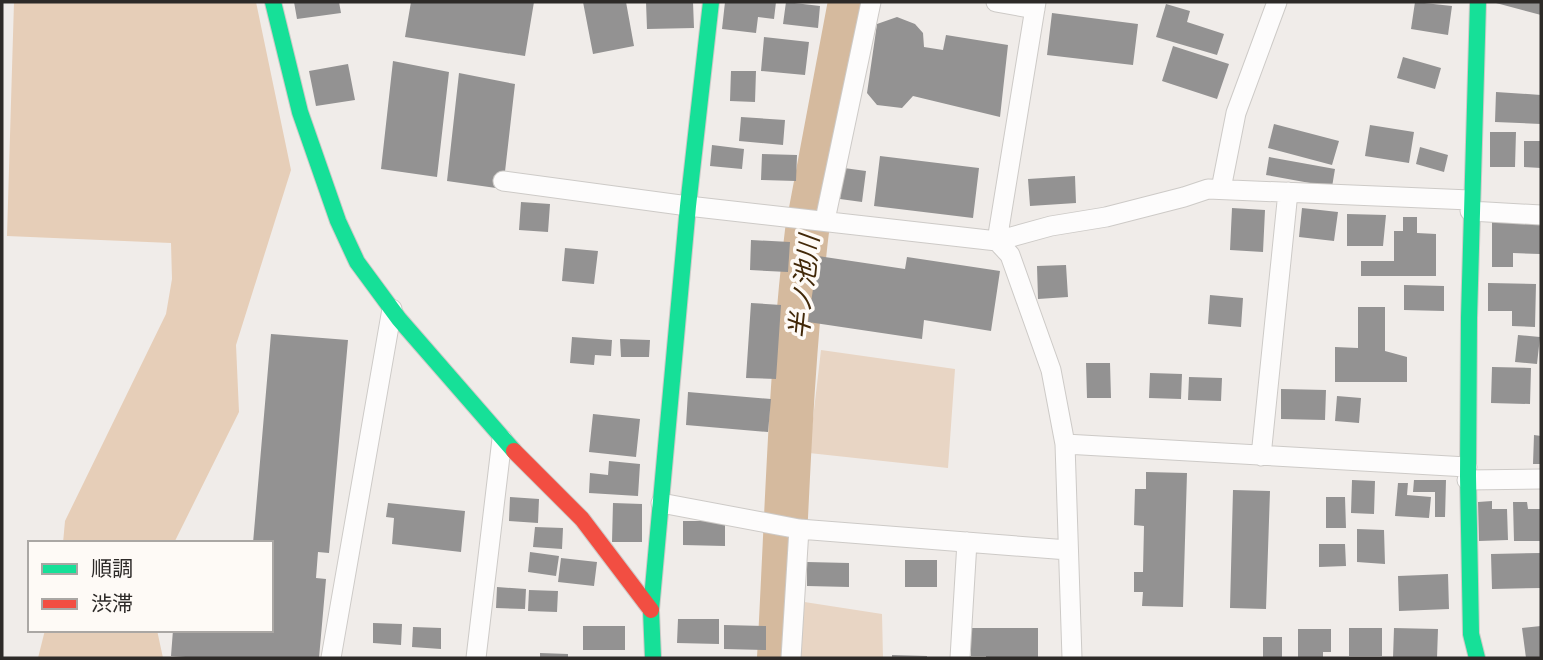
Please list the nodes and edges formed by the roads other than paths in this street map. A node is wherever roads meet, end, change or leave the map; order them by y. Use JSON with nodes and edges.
{"nodes":[{"id":1,"x":273,"y":2,"type":"edge"},
{"id":2,"x":711,"y":2,"type":"edge"},
{"id":3,"x":871,"y":2,"type":"edge"},
{"id":4,"x":996,"y":2,"type":"edge"},
{"id":5,"x":1277,"y":2,"type":"edge"},
{"id":6,"x":1478,"y":2,"type":"edge"},
{"id":7,"x":1036,"y":5,"type":"edge"},
{"id":8,"x":503,"y":181,"type":"dead end"},
{"id":9,"x":1221,"y":189,"type":"junction"},
{"id":10,"x":1288,"y":192,"type":"junction"},
{"id":11,"x":688,"y":206,"type":"junction"},
{"id":12,"x":1470,"y":206,"type":"junction"},
{"id":13,"x":1541,"y":215,"type":"edge"},
{"id":14,"x":825,"y":220,"type":"junction"},
{"id":15,"x":998,"y":241,"type":"junction"},
{"id":16,"x":393,"y":309,"type":"junction"},
{"id":17,"x":502,"y":439,"type":"junction"},
{"id":18,"x":1065,"y":444,"type":"junction"},
{"id":19,"x":1261,"y":456,"type":"junction"},
{"id":20,"x":1467,"y":473,"type":"junction"},
{"id":21,"x":1541,"y":479,"type":"edge"},
{"id":22,"x":661,"y":503,"type":"junction"},
{"id":23,"x":799,"y":529,"type":"junction"},
{"id":24,"x":967,"y":542,"type":"junction"},
{"id":25,"x":1068,"y":550,"type":"junction"},
{"id":26,"x":652,"y":610,"type":"junction"},
{"id":27,"x":331,"y":658,"type":"edge"},
{"id":28,"x":476,"y":658,"type":"edge"},
{"id":29,"x":653,"y":658,"type":"edge"},
{"id":30,"x":791,"y":658,"type":"edge"},
{"id":31,"x":960,"y":658,"type":"edge"},
{"id":32,"x":1072,"y":658,"type":"edge"},
{"id":33,"x":1477,"y":658,"type":"edge"}],
"edges":[{"from":1,"to":16,"type":"street"},
{"from":2,"to":11,"type":"street"},
{"from":3,"to":14,"type":"street"},
{"from":4,"to":7,"type":"street"},
{"from":5,"to":9,"type":"street"},
{"from":6,"to":12,"type":"street"},
{"from":7,"to":15,"type":"street"},
{"from":8,"to":11,"type":"street"},
{"from":9,"to":10,"type":"street"},
{"from":9,"to":15,"type":"street"},
{"from":10,"to":12,"type":"street"},
{"from":10,"to":19,"type":"street"},
{"from":11,"to":14,"type":"street"},
{"from":11,"to":22,"type":"street"},
{"from":12,"to":13,"type":"street"},
{"from":12,"to":20,"type":"street"},
{"from":14,"to":15,"type":"street"},
{"from":15,"to":18,"type":"street"},
{"from":16,"to":17,"type":"street"},
{"from":16,"to":27,"type":"street"},
{"from":17,"to":26,"type":"street"},
{"from":17,"to":28,"type":"street"},
{"from":18,"to":19,"type":"street"},
{"from":18,"to":25,"type":"street"},
{"from":19,"to":20,"type":"street"},
{"from":20,"to":21,"type":"street"},
{"from":20,"to":33,"type":"street"},
{"from":22,"to":23,"type":"street"},
{"from":22,"to":26,"type":"street"},
{"from":23,"to":24,"type":"street"},
{"from":23,"to":30,"type":"street"},
{"from":24,"to":25,"type":"street"},
{"from":24,"to":31,"type":"street"},
{"from":25,"to":32,"type":"street"},
{"from":26,"to":29,"type":"street"}]}
